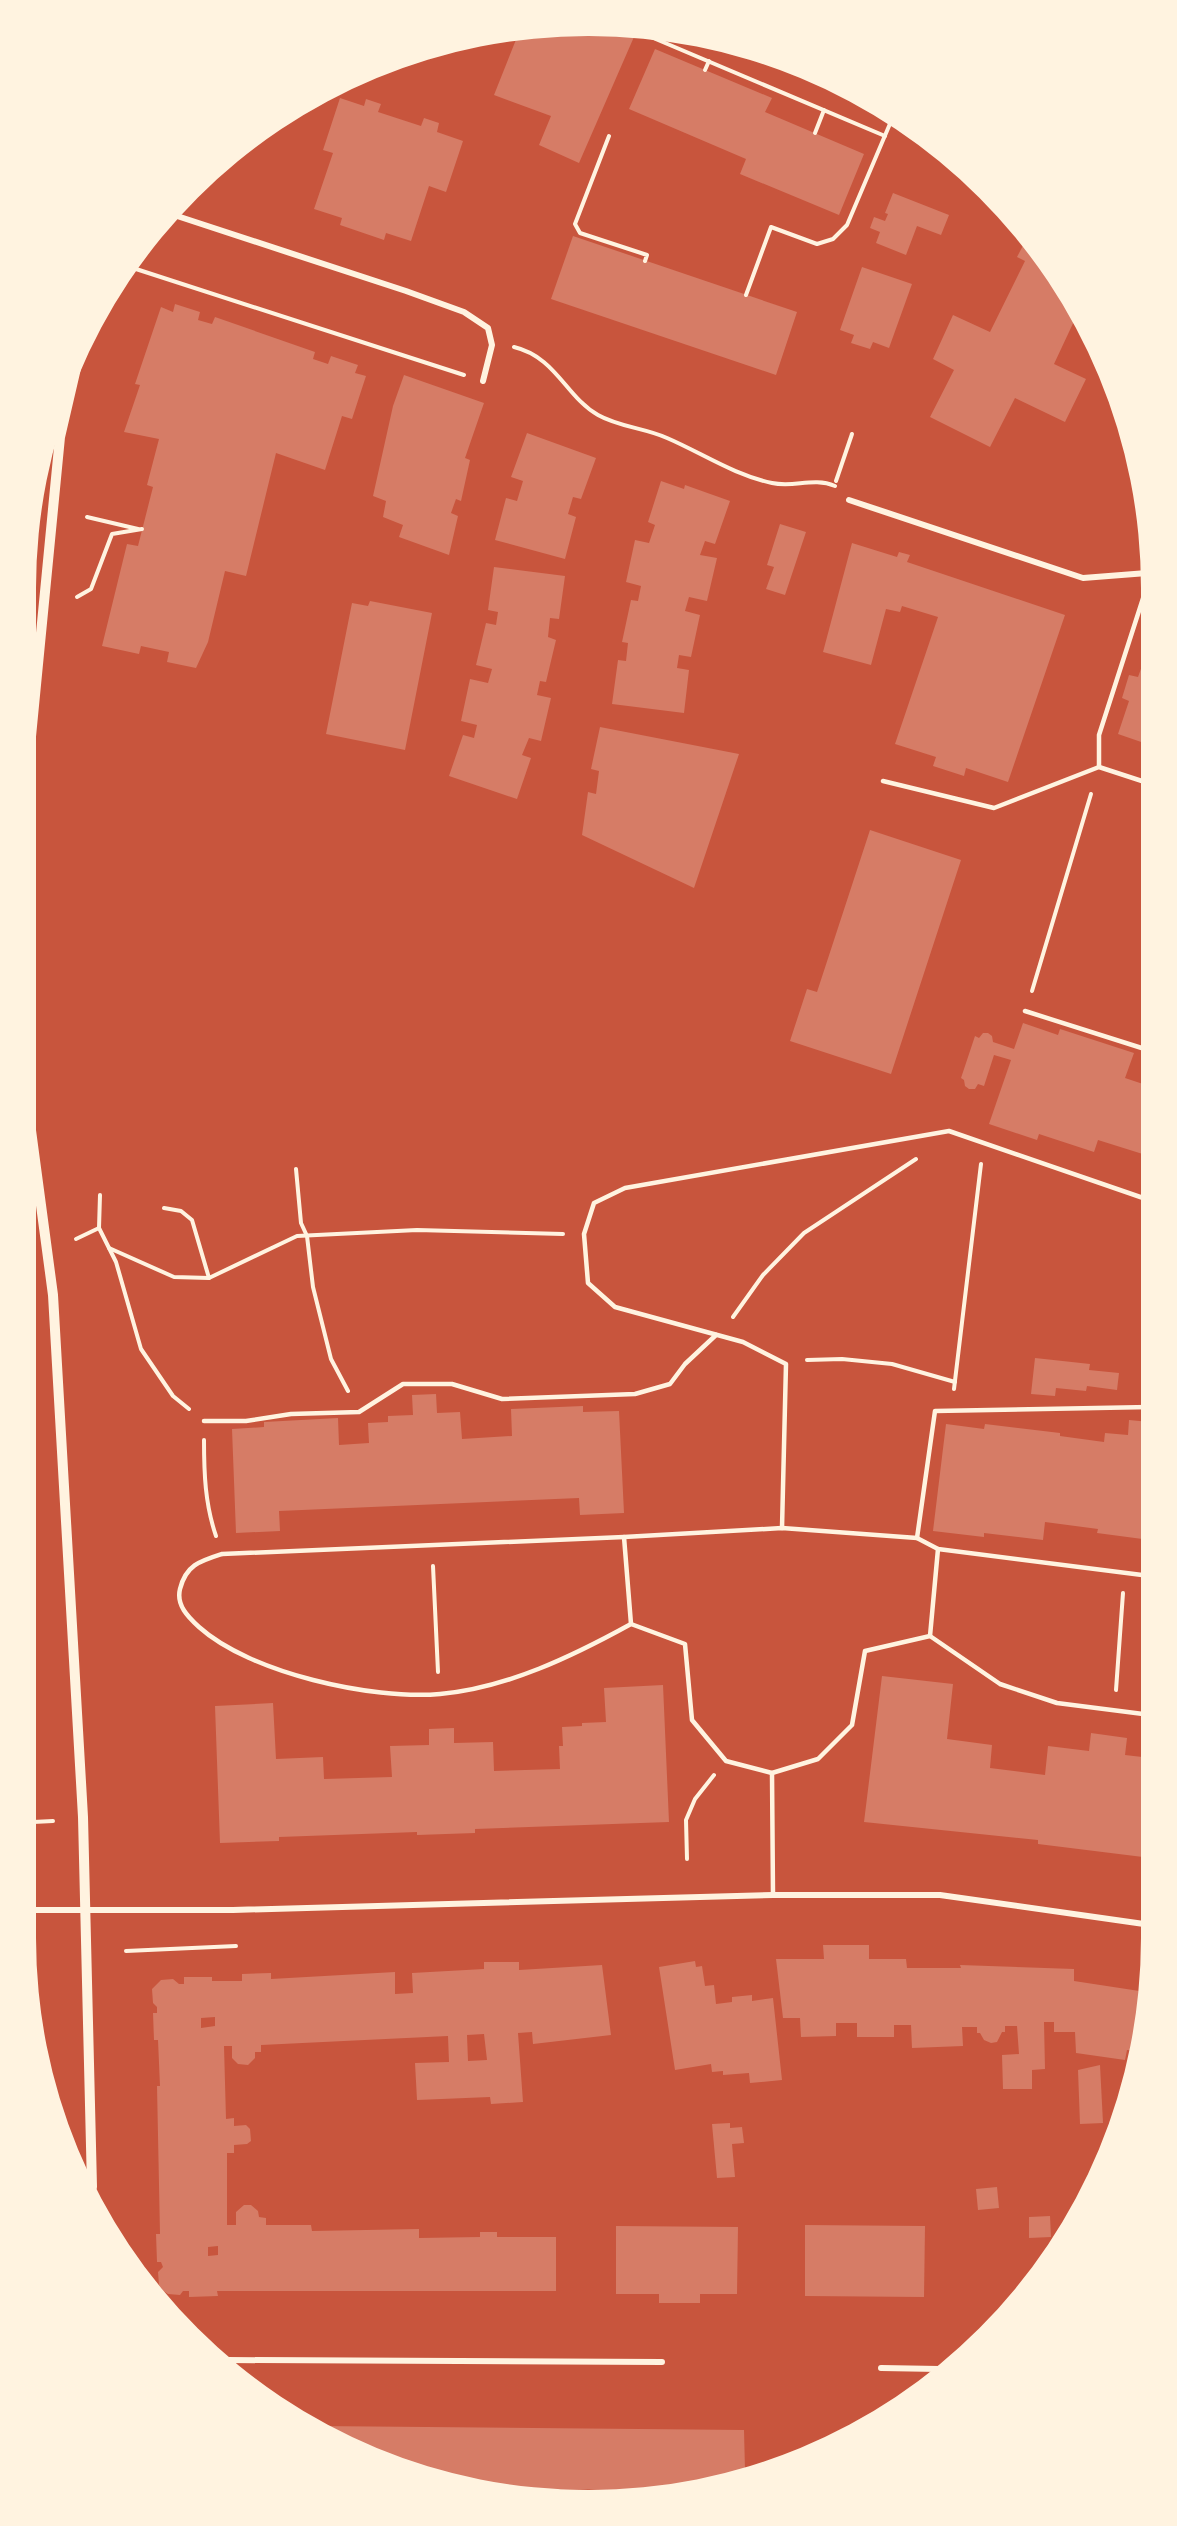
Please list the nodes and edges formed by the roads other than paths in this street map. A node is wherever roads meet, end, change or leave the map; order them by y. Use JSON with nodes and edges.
{"nodes":[{"id":1,"x":180,"y":217,"type":"edge"},
{"id":2,"x":483,"y":381,"type":"road end"},
{"id":3,"x":68,"y":404,"type":"edge"},
{"id":4,"x":849,"y":500,"type":"road end"},
{"id":5,"x":1141,"y":574,"type":"edge"},
{"id":6,"x":1141,"y":605,"type":"edge"},
{"id":7,"x":36,"y":676,"type":"edge"},
{"id":8,"x":1099,"y":767,"type":"junction"},
{"id":9,"x":883,"y":781,"type":"dead end"},
{"id":10,"x":1141,"y":781,"type":"edge"},
{"id":11,"x":1025,"y":1011,"type":"road end"},
{"id":12,"x":1141,"y":1048,"type":"edge"},
{"id":13,"x":36,"y":1168,"type":"edge"},
{"id":14,"x":1141,"y":1197,"type":"edge"},
{"id":15,"x":716,"y":1335,"type":"junction"},
{"id":16,"x":1141,"y":1407,"type":"edge"},
{"id":17,"x":204,"y":1421,"type":"road end"},
{"id":18,"x":782,"y":1528,"type":"junction"},
{"id":19,"x":624,"y":1537,"type":"junction"},
{"id":20,"x":917,"y":1538,"type":"junction"},
{"id":21,"x":938,"y":1549,"type":"junction"},
{"id":22,"x":1141,"y":1575,"type":"edge"},
{"id":23,"x":631,"y":1624,"type":"junction"},
{"id":24,"x":930,"y":1636,"type":"junction"},
{"id":25,"x":1141,"y":1714,"type":"edge"},
{"id":26,"x":772,"y":1773,"type":"junction"},
{"id":27,"x":773,"y":1895,"type":"junction"},
{"id":28,"x":36,"y":1910,"type":"edge"},
{"id":29,"x":1141,"y":1924,"type":"edge"},
{"id":30,"x":92,"y":2179,"type":"edge"},
{"id":31,"x":233,"y":2360,"type":"edge"},
{"id":32,"x":662,"y":2362,"type":"dead end"},
{"id":33,"x":881,"y":2368,"type":"dead end"},
{"id":34,"x":934,"y":2369,"type":"edge"}],
"edges":[{"from":1,"to":2,"type":"street"},
{"from":3,"to":7,"type":"street"},
{"from":4,"to":5,"type":"street"},
{"from":6,"to":8,"type":"lane"},
{"from":8,"to":9,"type":"lane"},
{"from":8,"to":10,"type":"lane"},
{"from":11,"to":12,"type":"lane"},
{"from":13,"to":30,"type":"street"},
{"from":14,"to":15,"type":"lane"},
{"from":15,"to":17,"type":"lane"},
{"from":15,"to":18,"type":"lane"},
{"from":16,"to":20,"type":"lane"},
{"from":18,"to":19,"type":"lane"},
{"from":18,"to":20,"type":"lane"},
{"from":19,"to":23,"type":"lane"},
{"from":19,"to":23,"type":"lane"},
{"from":20,"to":21,"type":"lane"},
{"from":21,"to":22,"type":"lane"},
{"from":21,"to":24,"type":"lane"},
{"from":23,"to":26,"type":"lane"},
{"from":24,"to":25,"type":"lane"},
{"from":24,"to":26,"type":"lane"},
{"from":26,"to":27,"type":"lane"},
{"from":27,"to":28,"type":"street"},
{"from":27,"to":29,"type":"street"},
{"from":31,"to":32,"type":"street"},
{"from":33,"to":34,"type":"street"}]}
